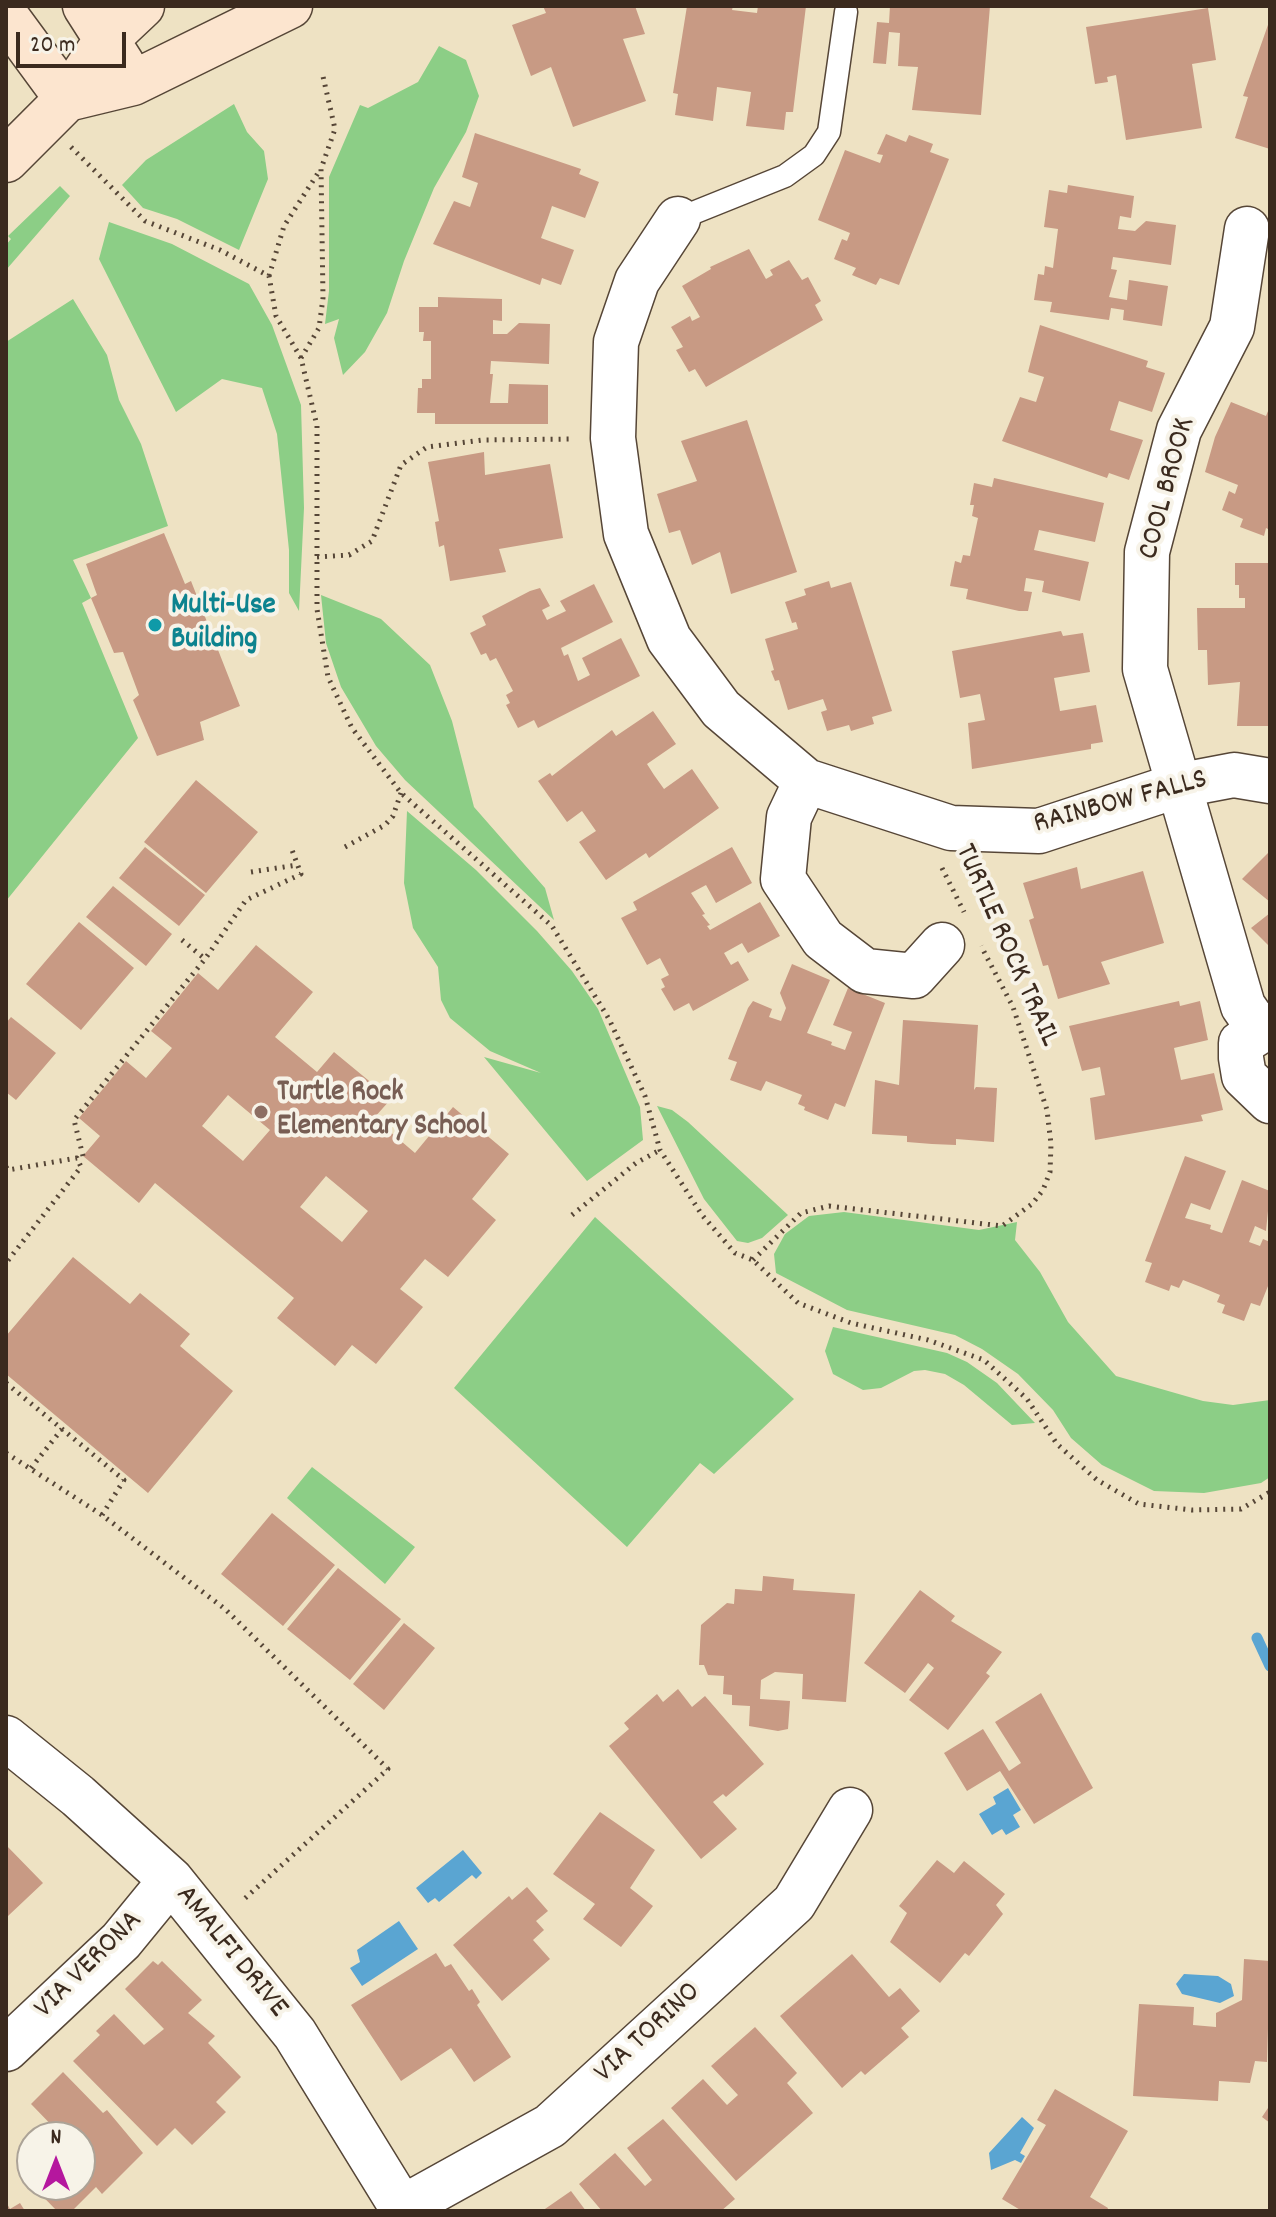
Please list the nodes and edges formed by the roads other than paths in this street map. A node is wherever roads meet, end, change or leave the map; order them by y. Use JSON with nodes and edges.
{"nodes":[{"id":1,"x":142,"y":6,"type":"edge"},
{"id":2,"x":290,"y":6,"type":"edge"},
{"id":3,"x":846,"y":12,"type":"dead end"},
{"id":4,"x":6,"y":16,"type":"edge"},
{"id":5,"x":96,"y":22,"type":"edge"},
{"id":6,"x":133,"y":83,"type":"junction"},
{"id":7,"x":67,"y":99,"type":"junction"},
{"id":8,"x":6,"y":160,"type":"edge"},
{"id":9,"x":678,"y":219,"type":"joint"},
{"id":10,"x":1247,"y":229,"type":"dead end"},
{"id":11,"x":806,"y":781,"type":"junction"},
{"id":12,"x":1270,"y":781,"type":"edge"},
{"id":13,"x":1176,"y":786,"type":"junction"},
{"id":14,"x":962,"y":934,"type":"road end"},
{"id":15,"x":1265,"y":1027,"type":"edge"},
{"id":16,"x":1270,"y":1101,"type":"edge"},
{"id":17,"x":6,"y":1738,"type":"edge"},
{"id":18,"x":850,"y":1810,"type":"dead end"},
{"id":19,"x":171,"y":1880,"type":"junction"},
{"id":20,"x":6,"y":2049,"type":"edge"},
{"id":21,"x":403,"y":2209,"type":"edge"}],
"edges":[{"from":1,"to":5,"type":"street"},
{"from":2,"to":6,"type":"street"},
{"from":3,"to":9,"type":"lane"},
{"from":4,"to":7,"type":"street"},
{"from":5,"to":6,"type":"street"},
{"from":5,"to":7,"type":"street"},
{"from":6,"to":7,"type":"street"},
{"from":7,"to":8,"type":"street"},
{"from":9,"to":11,"type":"street","name":"RAINBOW FALLS"},
{"from":10,"to":13,"type":"street","name":"COOL BROOK"},
{"from":11,"to":13,"type":"street","name":"RAINBOW FALLS"},
{"from":11,"to":14,"type":"street"},
{"from":12,"to":13,"type":"street","name":"RAINBOW FALLS"},
{"from":13,"to":15,"type":"street","name":"COOL BROOK"},
{"from":15,"to":16,"type":"street","name":"COOL BROOK"},
{"from":17,"to":19,"type":"street","name":"AMALFI DRIVE"},
{"from":18,"to":21,"type":"street","name":"VIA TORINO"},
{"from":19,"to":20,"type":"street","name":"VIA VERONA"},
{"from":19,"to":21,"type":"street","name":"AMALFI DRIVE"}]}
